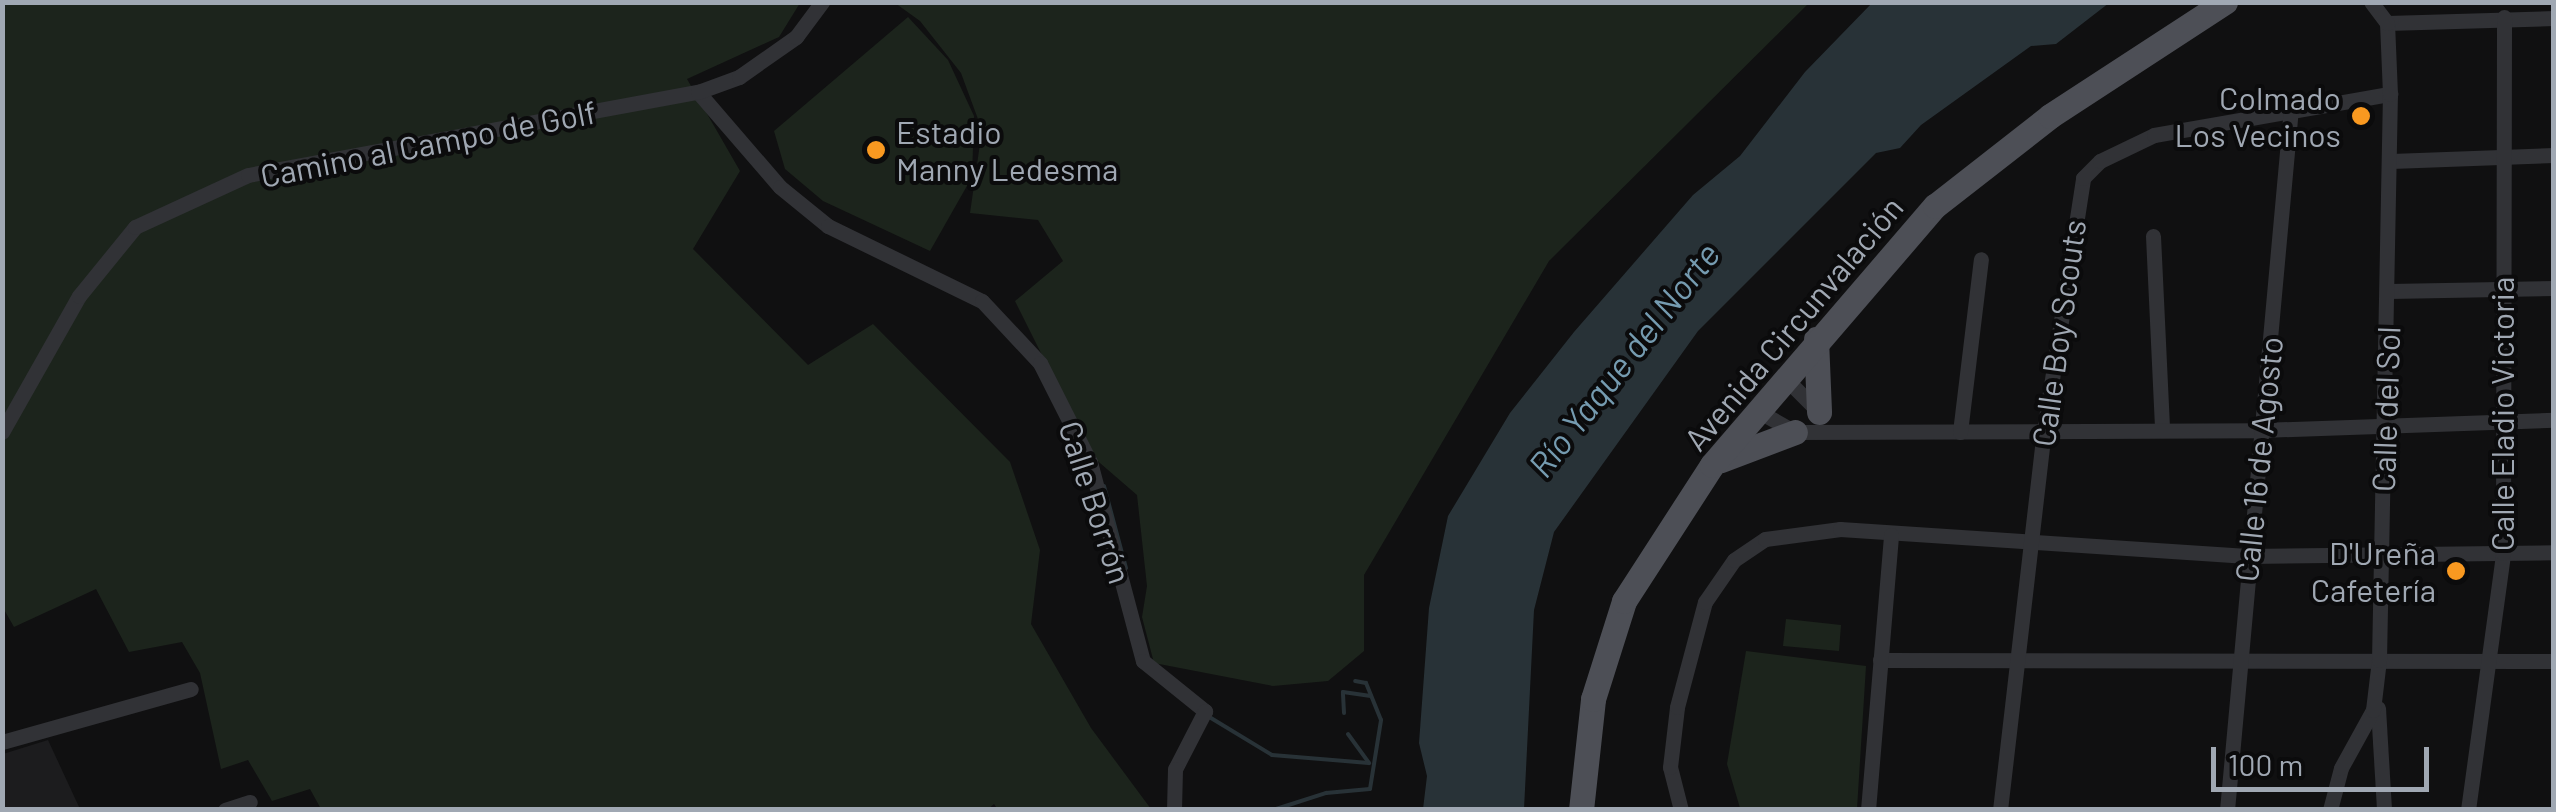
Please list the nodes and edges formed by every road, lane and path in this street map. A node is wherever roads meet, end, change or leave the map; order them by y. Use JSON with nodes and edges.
{"nodes":[{"id":1,"x":822,"y":2,"type":"edge"},
{"id":2,"x":2225,"y":2,"type":"edge"},
{"id":3,"x":2371,"y":2,"type":"edge"},
{"id":4,"x":2504,"y":17,"type":"junction"},
{"id":5,"x":2554,"y":18,"type":"edge"},
{"id":6,"x":2387,"y":23,"type":"junction"},
{"id":7,"x":698,"y":92,"type":"junction"},
{"id":8,"x":2390,"y":94,"type":"junction"},
{"id":9,"x":2291,"y":108,"type":"junction"},
{"id":10,"x":2554,"y":155,"type":"edge"},
{"id":11,"x":2502,"y":156,"type":"junction"},
{"id":12,"x":2391,"y":162,"type":"junction"},
{"id":13,"x":2153,"y":236,"type":"dead end"},
{"id":14,"x":1982,"y":259,"type":"dead end"},
{"id":15,"x":2502,"y":288,"type":"junction"},
{"id":16,"x":2554,"y":288,"type":"edge"},
{"id":17,"x":2389,"y":292,"type":"junction"},
{"id":18,"x":1816,"y":339,"type":"junction"},
{"id":19,"x":1784,"y":377,"type":"junction"},
{"id":20,"x":1758,"y":410,"type":"junction"},
{"id":21,"x":1825,"y":419,"type":"junction"},
{"id":22,"x":2554,"y":420,"type":"edge"},
{"id":23,"x":2505,"y":421,"type":"junction"},
{"id":24,"x":2385,"y":425,"type":"junction"},
{"id":25,"x":2162,"y":426,"type":"junction"},
{"id":26,"x":2261,"y":430,"type":"junction"},
{"id":27,"x":2044,"y":431,"type":"junction"},
{"id":28,"x":2,"y":432,"type":"edge"},
{"id":29,"x":1794,"y":432,"type":"junction"},
{"id":30,"x":1960,"y":432,"type":"junction"},
{"id":31,"x":1712,"y":465,"type":"junction"},
{"id":32,"x":1891,"y":535,"type":"junction"},
{"id":33,"x":2032,"y":546,"type":"junction"},
{"id":34,"x":2554,"y":552,"type":"edge"},
{"id":35,"x":2502,"y":554,"type":"junction"},
{"id":36,"x":2247,"y":556,"type":"junction"},
{"id":37,"x":2379,"y":556,"type":"junction"},
{"id":38,"x":1880,"y":660,"type":"junction"},
{"id":39,"x":2240,"y":660,"type":"junction"},
{"id":40,"x":2379,"y":660,"type":"junction"},
{"id":41,"x":2487,"y":661,"type":"junction"},
{"id":42,"x":2554,"y":661,"type":"edge"},
{"id":43,"x":2018,"y":663,"type":"junction"},
{"id":44,"x":191,"y":689,"type":"dead end"},
{"id":45,"x":2377,"y":689,"type":"junction"},
{"id":46,"x":2,"y":742,"type":"edge"},
{"id":47,"x":250,"y":802,"type":"dead end"},
{"id":48,"x":1584,"y":805,"type":"edge"},
{"id":49,"x":225,"y":810,"type":"edge"},
{"id":50,"x":1174,"y":810,"type":"edge"},
{"id":51,"x":1681,"y":810,"type":"edge"},
{"id":52,"x":1868,"y":810,"type":"edge"},
{"id":53,"x":2000,"y":810,"type":"edge"},
{"id":54,"x":2227,"y":810,"type":"edge"},
{"id":55,"x":2330,"y":810,"type":"edge"},
{"id":56,"x":2384,"y":810,"type":"edge"},
{"id":57,"x":2468,"y":810,"type":"edge"}],
"edges":[{"from":1,"to":7,"type":"street","name":"Camino al Campo de Golf"},
{"from":2,"to":18,"type":"main road","name":"Avenida Circunvalación"},
{"from":3,"to":6,"type":"street"},
{"from":4,"to":5,"type":"street"},
{"from":4,"to":6,"type":"street"},
{"from":4,"to":11,"type":"street","name":"Calle Eladio Victoria"},
{"from":6,"to":8,"type":"street","name":"Calle del Sol"},
{"from":7,"to":28,"type":"street","name":"Camino al Campo de Golf"},
{"from":7,"to":50,"type":"street","name":"Calle Borrón"},
{"from":8,"to":9,"type":"street","name":"Calle Boy Scouts"},
{"from":8,"to":12,"type":"street","name":"Calle del Sol"},
{"from":9,"to":26,"type":"street","name":"Calle 16 de Agosto"},
{"from":9,"to":27,"type":"street","name":"Calle Boy Scouts"},
{"from":10,"to":11,"type":"street"},
{"from":11,"to":12,"type":"street"},
{"from":11,"to":15,"type":"street","name":"Calle Eladio Victoria"},
{"from":12,"to":17,"type":"street","name":"Calle del Sol"},
{"from":13,"to":25,"type":"street"},
{"from":14,"to":30,"type":"street"},
{"from":15,"to":16,"type":"street"},
{"from":15,"to":17,"type":"street"},
{"from":15,"to":23,"type":"street","name":"Calle Eladio Victoria"},
{"from":17,"to":24,"type":"street","name":"Calle del Sol"},
{"from":18,"to":19,"type":"main road","name":"Avenida Circunvalación"},
{"from":18,"to":21,"type":"main road"},
{"from":19,"to":20,"type":"main road","name":"Avenida Circunvalación"},
{"from":19,"to":21,"type":"street"},
{"from":20,"to":29,"type":"street"},
{"from":20,"to":31,"type":"main road","name":"Avenida Circunvalación"},
{"from":21,"to":29,"type":"street"},
{"from":21,"to":30,"type":"street"},
{"from":22,"to":23,"type":"street"},
{"from":23,"to":24,"type":"street"},
{"from":23,"to":35,"type":"street","name":"Calle Eladio Victoria"},
{"from":24,"to":26,"type":"street"},
{"from":24,"to":37,"type":"street","name":"Calle del Sol"},
{"from":25,"to":26,"type":"street"},
{"from":25,"to":27,"type":"street"},
{"from":26,"to":36,"type":"street","name":"Calle 16 de Agosto"},
{"from":27,"to":30,"type":"street"},
{"from":27,"to":33,"type":"street","name":"Calle Boy Scouts"},
{"from":29,"to":31,"type":"main road"},
{"from":31,"to":48,"type":"main road","name":"Avenida Circunvalación"},
{"from":32,"to":33,"type":"street"},
{"from":32,"to":38,"type":"street"},
{"from":32,"to":51,"type":"street"},
{"from":33,"to":36,"type":"street"},
{"from":33,"to":43,"type":"street","name":"Calle Boy Scouts"},
{"from":34,"to":35,"type":"street"},
{"from":35,"to":37,"type":"street"},
{"from":35,"to":41,"type":"street","name":"Calle Eladio Victoria"},
{"from":36,"to":37,"type":"street"},
{"from":36,"to":39,"type":"street","name":"Calle 16 de Agosto"},
{"from":37,"to":40,"type":"street","name":"Calle del Sol"},
{"from":38,"to":43,"type":"street"},
{"from":38,"to":52,"type":"street"},
{"from":39,"to":40,"type":"street"},
{"from":39,"to":43,"type":"street"},
{"from":39,"to":54,"type":"street","name":"Calle 16 de Agosto"},
{"from":40,"to":41,"type":"street"},
{"from":40,"to":45,"type":"street","name":"Calle del Sol"},
{"from":41,"to":42,"type":"street"},
{"from":41,"to":57,"type":"street","name":"Calle Eladio Victoria"},
{"from":43,"to":53,"type":"street","name":"Calle Boy Scouts"},
{"from":44,"to":46,"type":"street"},
{"from":45,"to":55,"type":"street","name":"Calle del Sol"},
{"from":45,"to":56,"type":"street"},
{"from":47,"to":49,"type":"street"}]}
